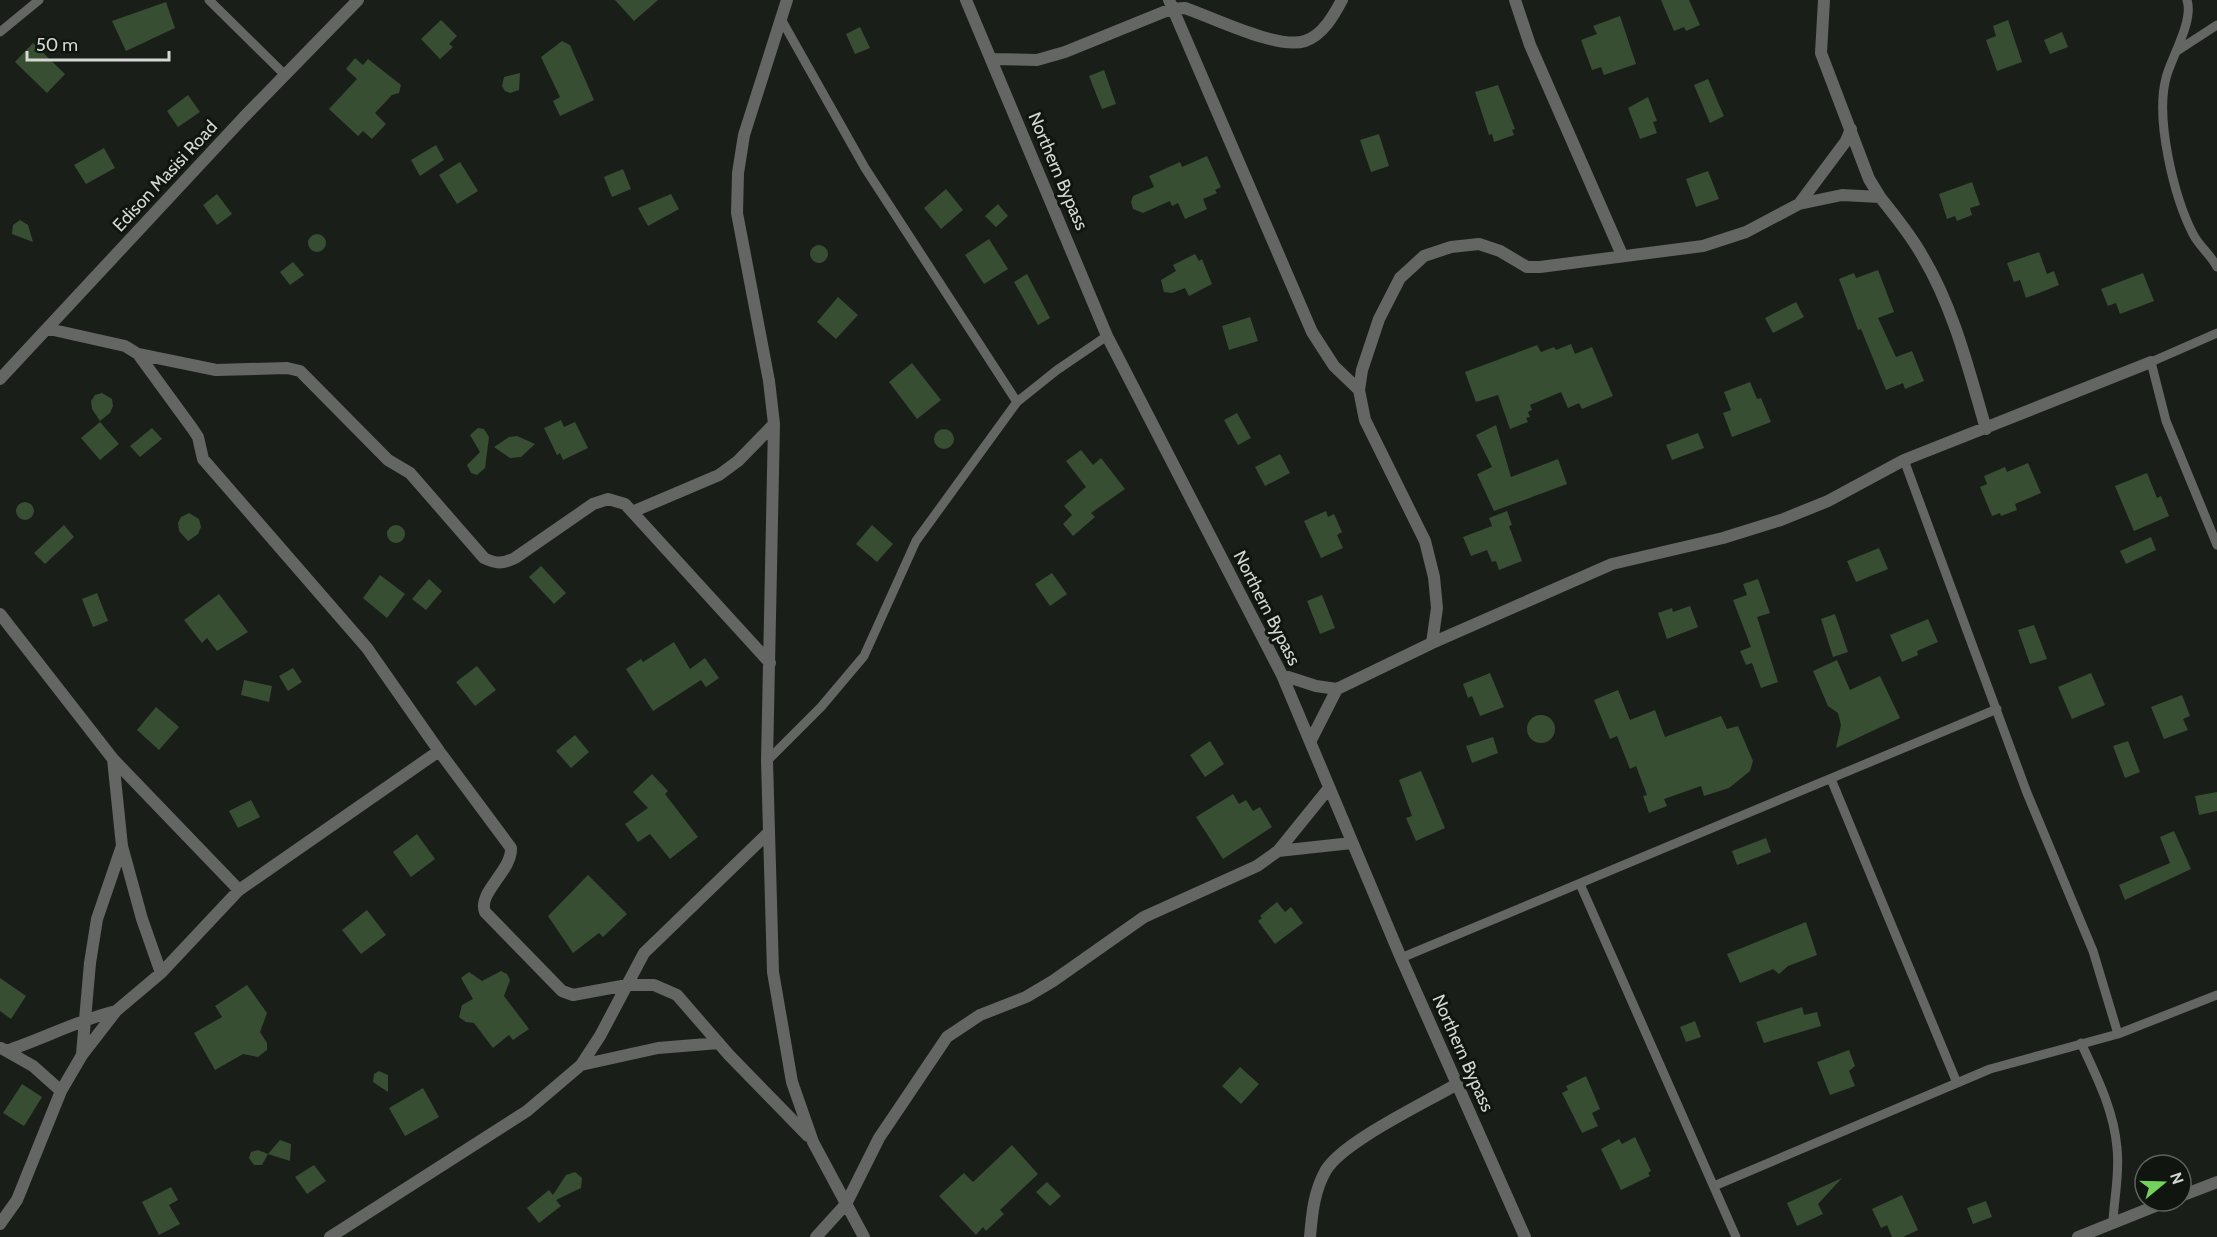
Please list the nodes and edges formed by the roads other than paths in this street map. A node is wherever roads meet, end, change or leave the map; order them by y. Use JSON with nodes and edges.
{"nodes":[{"id":1,"x":39,"y":0,"type":"edge"},
{"id":2,"x":209,"y":0,"type":"edge"},
{"id":3,"x":358,"y":0,"type":"edge"},
{"id":4,"x":787,"y":0,"type":"edge"},
{"id":5,"x":966,"y":0,"type":"edge"},
{"id":6,"x":1342,"y":0,"type":"edge"},
{"id":7,"x":1515,"y":0,"type":"edge"},
{"id":8,"x":1824,"y":0,"type":"edge"},
{"id":9,"x":2187,"y":0,"type":"edge"},
{"id":10,"x":1170,"y":4,"type":"edge"},
{"id":11,"x":781,"y":19,"type":"junction"},
{"id":12,"x":2217,"y":25,"type":"edge"},
{"id":13,"x":0,"y":32,"type":"edge"},
{"id":14,"x":2177,"y":51,"type":"junction"},
{"id":15,"x":992,"y":59,"type":"junction"},
{"id":16,"x":285,"y":75,"type":"junction"},
{"id":17,"x":1851,"y":129,"type":"junction"},
{"id":18,"x":1880,"y":197,"type":"junction"},
{"id":19,"x":1799,"y":204,"type":"junction"},
{"id":20,"x":1622,"y":255,"type":"junction"},
{"id":21,"x":2217,"y":267,"type":"edge"},
{"id":22,"x":49,"y":329,"type":"junction"},
{"id":23,"x":2217,"y":333,"type":"edge"},
{"id":24,"x":1107,"y":336,"type":"junction"},
{"id":25,"x":138,"y":354,"type":"junction"},
{"id":26,"x":2151,"y":362,"type":"junction"},
{"id":27,"x":0,"y":379,"type":"edge"},
{"id":28,"x":1359,"y":390,"type":"junction"},
{"id":29,"x":1017,"y":402,"type":"junction"},
{"id":30,"x":774,"y":424,"type":"junction"},
{"id":31,"x":1986,"y":429,"type":"junction"},
{"id":32,"x":1904,"y":460,"type":"junction"},
{"id":33,"x":632,"y":512,"type":"junction"},
{"id":34,"x":2217,"y":545,"type":"edge"},
{"id":35,"x":0,"y":614,"type":"edge"},
{"id":36,"x":1432,"y":643,"type":"junction"},
{"id":37,"x":770,"y":663,"type":"junction"},
{"id":38,"x":1282,"y":675,"type":"junction"},
{"id":39,"x":1337,"y":689,"type":"junction"},
{"id":40,"x":1997,"y":709,"type":"junction"},
{"id":41,"x":1310,"y":742,"type":"junction"},
{"id":42,"x":439,"y":751,"type":"junction"},
{"id":43,"x":114,"y":759,"type":"junction"},
{"id":44,"x":767,"y":761,"type":"junction"},
{"id":45,"x":1831,"y":779,"type":"junction"},
{"id":46,"x":1329,"y":788,"type":"junction"},
{"id":47,"x":767,"y":834,"type":"junction"},
{"id":48,"x":1352,"y":843,"type":"junction"},
{"id":49,"x":122,"y":846,"type":"junction"},
{"id":50,"x":1278,"y":851,"type":"junction"},
{"id":51,"x":1580,"y":884,"type":"junction"},
{"id":52,"x":239,"y":890,"type":"junction"},
{"id":53,"x":1401,"y":958,"type":"junction"},
{"id":54,"x":161,"y":973,"type":"junction"},
{"id":55,"x":627,"y":985,"type":"junction"},
{"id":56,"x":2217,"y":995,"type":"edge"},
{"id":57,"x":116,"y":1011,"type":"junction"},
{"id":58,"x":86,"y":1018,"type":"junction"},
{"id":59,"x":2118,"y":1034,"type":"junction"},
{"id":60,"x":719,"y":1043,"type":"junction"},
{"id":61,"x":2081,"y":1043,"type":"junction"},
{"id":62,"x":3,"y":1049,"type":"edge"},
{"id":63,"x":82,"y":1055,"type":"junction"},
{"id":64,"x":581,"y":1065,"type":"junction"},
{"id":65,"x":1957,"y":1083,"type":"junction"},
{"id":66,"x":1457,"y":1084,"type":"junction"},
{"id":67,"x":61,"y":1091,"type":"junction"},
{"id":68,"x":813,"y":1142,"type":"junction"},
{"id":69,"x":2217,"y":1182,"type":"edge"},
{"id":70,"x":1714,"y":1186,"type":"junction"},
{"id":71,"x":2193,"y":1191,"type":"edge"},
{"id":72,"x":846,"y":1204,"type":"junction"},
{"id":73,"x":2137,"y":1213,"type":"edge"},
{"id":74,"x":2113,"y":1222,"type":"junction"},
{"id":75,"x":0,"y":1224,"type":"edge"},
{"id":76,"x":330,"y":1237,"type":"edge"},
{"id":77,"x":816,"y":1237,"type":"edge"},
{"id":78,"x":864,"y":1237,"type":"edge"},
{"id":79,"x":1310,"y":1237,"type":"edge"},
{"id":80,"x":1525,"y":1237,"type":"edge"},
{"id":81,"x":1736,"y":1237,"type":"edge"},
{"id":82,"x":2078,"y":1237,"type":"edge"}],
"edges":[{"from":1,"to":13,"type":"lane"},
{"from":2,"to":16,"type":"lane"},
{"from":3,"to":16,"type":"street","name":"Edison Masisi Road"},
{"from":4,"to":11,"type":"street"},
{"from":5,"to":15,"type":"street","name":"Northern Bypass"},
{"from":6,"to":10,"type":"street"},
{"from":7,"to":20,"type":"street"},
{"from":8,"to":17,"type":"street"},
{"from":9,"to":14,"type":"lane"},
{"from":10,"to":15,"type":"street"},
{"from":10,"to":28,"type":"street"},
{"from":11,"to":29,"type":"lane"},
{"from":11,"to":30,"type":"street"},
{"from":12,"to":14,"type":"lane"},
{"from":14,"to":21,"type":"lane"},
{"from":15,"to":24,"type":"street","name":"Northern Bypass"},
{"from":16,"to":22,"type":"street","name":"Edison Masisi Road"},
{"from":17,"to":18,"type":"street"},
{"from":17,"to":19,"type":"street"},
{"from":18,"to":19,"type":"street"},
{"from":18,"to":31,"type":"street"},
{"from":19,"to":20,"type":"street"},
{"from":20,"to":28,"type":"street"},
{"from":22,"to":25,"type":"street"},
{"from":22,"to":27,"type":"street","name":"Edison Masisi Road"},
{"from":23,"to":26,"type":"lane"},
{"from":24,"to":29,"type":"lane"},
{"from":24,"to":38,"type":"street","name":"Northern Bypass"},
{"from":25,"to":33,"type":"street"},
{"from":25,"to":42,"type":"street"},
{"from":26,"to":31,"type":"street"},
{"from":26,"to":34,"type":"lane"},
{"from":28,"to":36,"type":"street"},
{"from":29,"to":44,"type":"lane"},
{"from":30,"to":33,"type":"street"},
{"from":30,"to":37,"type":"street"},
{"from":31,"to":32,"type":"street"},
{"from":32,"to":36,"type":"street"},
{"from":32,"to":40,"type":"lane"},
{"from":33,"to":37,"type":"street"},
{"from":35,"to":43,"type":"street"},
{"from":36,"to":39,"type":"street"},
{"from":37,"to":44,"type":"street"},
{"from":38,"to":39,"type":"street"},
{"from":38,"to":41,"type":"street","name":"Northern Bypass"},
{"from":39,"to":41,"type":"street"},
{"from":40,"to":45,"type":"lane"},
{"from":40,"to":59,"type":"lane"},
{"from":41,"to":46,"type":"street","name":"Northern Bypass"},
{"from":42,"to":52,"type":"street"},
{"from":42,"to":55,"type":"street"},
{"from":43,"to":49,"type":"street"},
{"from":43,"to":52,"type":"street"},
{"from":44,"to":47,"type":"street"},
{"from":45,"to":51,"type":"lane"},
{"from":45,"to":65,"type":"lane"},
{"from":46,"to":48,"type":"street","name":"Northern Bypass"},
{"from":46,"to":50,"type":"street"},
{"from":47,"to":55,"type":"street"},
{"from":47,"to":68,"type":"street"},
{"from":48,"to":50,"type":"street"},
{"from":48,"to":53,"type":"street","name":"Northern Bypass"},
{"from":49,"to":54,"type":"street"},
{"from":49,"to":58,"type":"street"},
{"from":50,"to":72,"type":"street"},
{"from":51,"to":53,"type":"lane"},
{"from":51,"to":70,"type":"lane"},
{"from":52,"to":54,"type":"street"},
{"from":53,"to":66,"type":"street","name":"Northern Bypass"},
{"from":54,"to":57,"type":"street"},
{"from":55,"to":60,"type":"street"},
{"from":55,"to":64,"type":"street"},
{"from":56,"to":59,"type":"lane"},
{"from":57,"to":58,"type":"street"},
{"from":57,"to":63,"type":"street"},
{"from":58,"to":62,"type":"street"},
{"from":58,"to":63,"type":"street"},
{"from":59,"to":61,"type":"lane"},
{"from":60,"to":64,"type":"street"},
{"from":60,"to":68,"type":"street"},
{"from":61,"to":65,"type":"lane"},
{"from":61,"to":74,"type":"lane"},
{"from":62,"to":67,"type":"street"},
{"from":63,"to":67,"type":"street"},
{"from":64,"to":76,"type":"street"},
{"from":65,"to":70,"type":"lane"},
{"from":66,"to":79,"type":"street"},
{"from":66,"to":80,"type":"street","name":"Northern Bypass"},
{"from":67,"to":75,"type":"street"},
{"from":68,"to":72,"type":"street"},
{"from":69,"to":71,"type":"street"},
{"from":70,"to":81,"type":"lane"},
{"from":72,"to":77,"type":"street"},
{"from":72,"to":78,"type":"street"},
{"from":73,"to":74,"type":"street"},
{"from":74,"to":82,"type":"street"}]}
